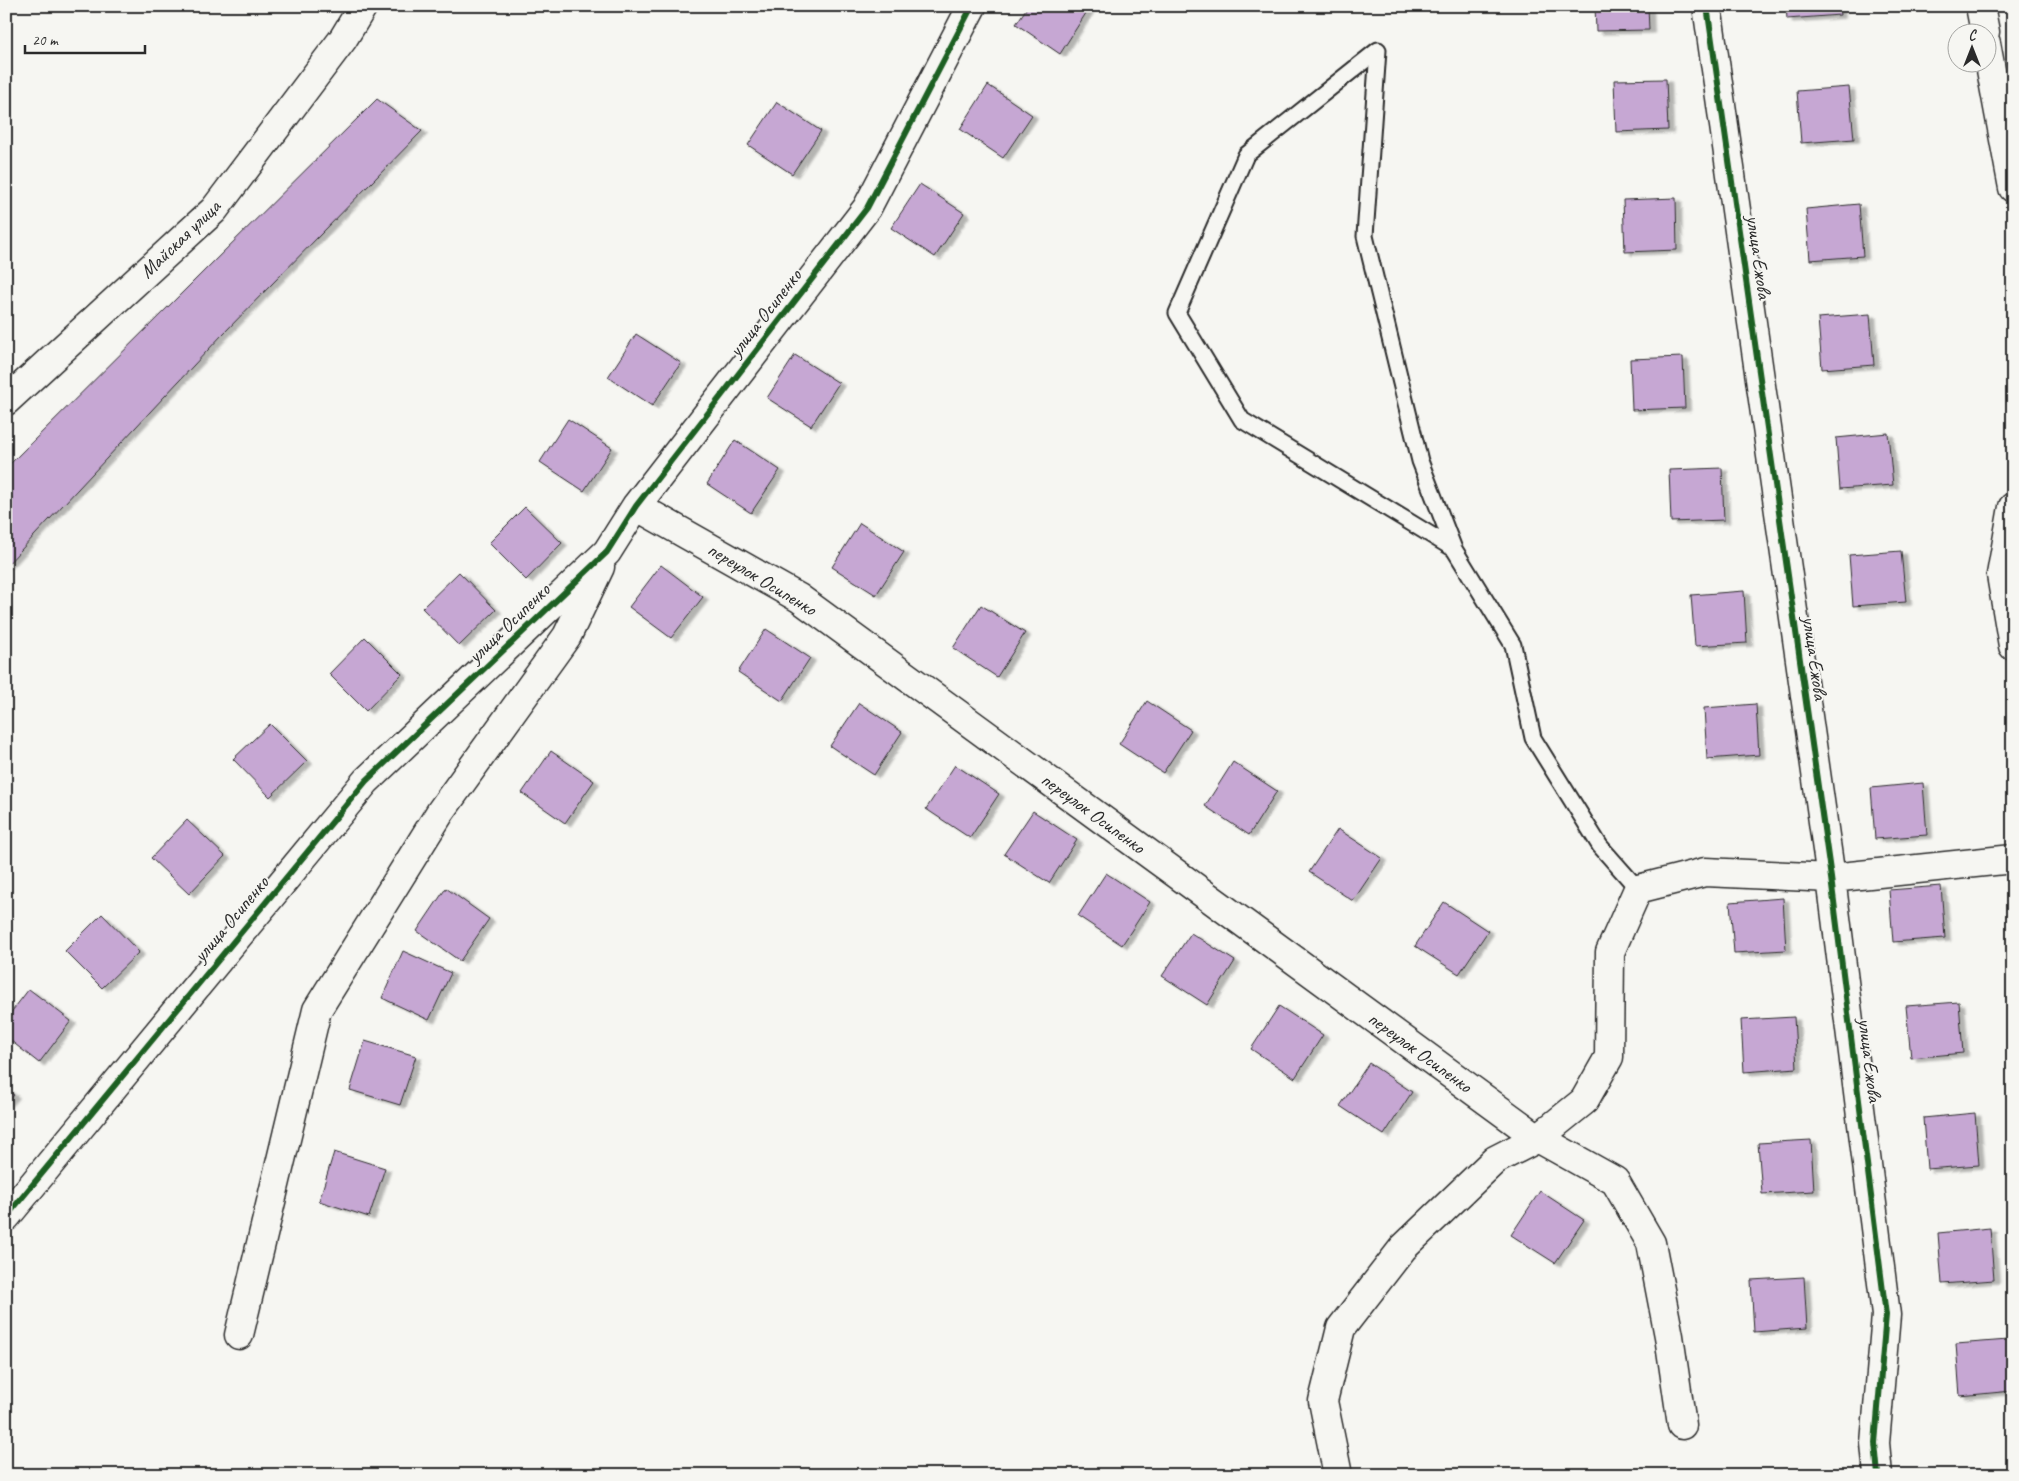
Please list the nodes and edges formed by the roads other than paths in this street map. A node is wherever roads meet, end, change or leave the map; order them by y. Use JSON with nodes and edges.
{"nodes":[{"id":1,"x":363,"y":6,"type":"edge"},
{"id":2,"x":972,"y":6,"type":"edge"},
{"id":3,"x":1707,"y":6,"type":"edge"},
{"id":4,"x":1980,"y":6,"type":"edge"},
{"id":5,"x":1983,"y":22,"type":"edge"},
{"id":6,"x":1991,"y":72,"type":"edge"},
{"id":7,"x":2013,"y":188,"type":"edge"},
{"id":8,"x":6,"y":401,"type":"edge"},
{"id":9,"x":636,"y":506,"type":"junction"},
{"id":10,"x":2013,"y":507,"type":"edge"},
{"id":11,"x":1454,"y":549,"type":"junction"},
{"id":12,"x":607,"y":552,"type":"junction"},
{"id":13,"x":2013,"y":646,"type":"edge"},
{"id":14,"x":2013,"y":859,"type":"edge"},
{"id":15,"x":1831,"y":878,"type":"junction"},
{"id":16,"x":1638,"y":889,"type":"junction"},
{"id":17,"x":1538,"y":1138,"type":"junction"},
{"id":18,"x":6,"y":1217,"type":"edge"},
{"id":19,"x":239,"y":1335,"type":"dead end"},
{"id":20,"x":1682,"y":1425,"type":"dead end"},
{"id":21,"x":1338,"y":1475,"type":"edge"},
{"id":22,"x":1878,"y":1475,"type":"edge"}],
"edges":[{"from":1,"to":8,"type":"street","name":"Майская улица"},
{"from":2,"to":9,"type":"street","name":"улица Осипенко"},
{"from":3,"to":15,"type":"street","name":"улица Ежова"},
{"from":4,"to":5,"type":"street"},
{"from":6,"to":7,"type":"street"},
{"from":9,"to":12,"type":"street","name":"улица Осипенко"},
{"from":9,"to":17,"type":"street","name":"переулок Осипенко"},
{"from":10,"to":13,"type":"street"},
{"from":11,"to":11,"type":"lane"},
{"from":11,"to":16,"type":"lane"},
{"from":12,"to":18,"type":"street","name":"улица Осипенко"},
{"from":12,"to":19,"type":"street","name":"улица Осипенко"},
{"from":14,"to":15,"type":"street"},
{"from":15,"to":16,"type":"street"},
{"from":15,"to":22,"type":"street","name":"улица Ежова"},
{"from":16,"to":17,"type":"street"},
{"from":17,"to":20,"type":"street","name":"переулок Осипенко"},
{"from":17,"to":21,"type":"street"}]}
